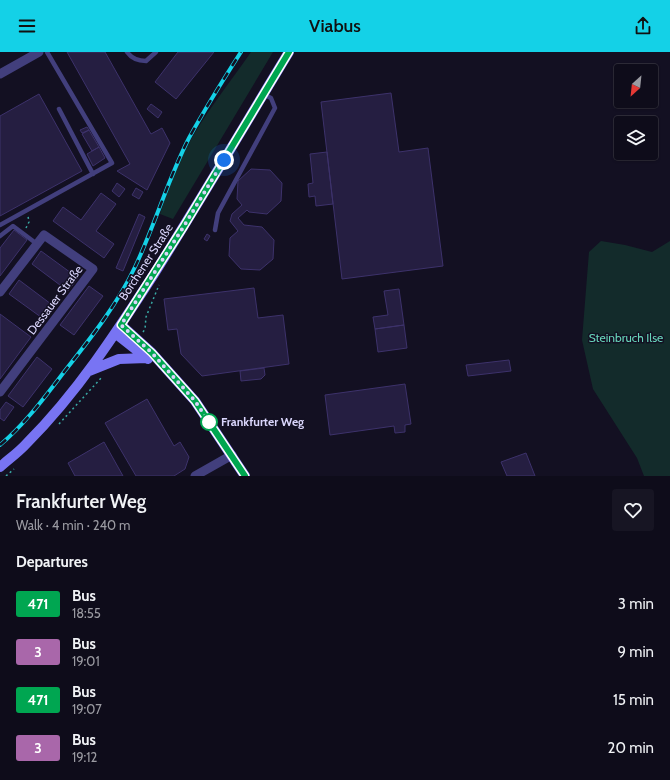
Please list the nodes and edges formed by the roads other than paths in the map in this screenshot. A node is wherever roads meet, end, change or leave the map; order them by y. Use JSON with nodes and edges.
{"nodes":[{"id":1,"x":39,"y":52,"type":"edge"},
{"id":2,"x":47,"y":52,"type":"edge"},
{"id":3,"x":127,"y":52,"type":"edge"},
{"id":4,"x":156,"y":52,"type":"edge"},
{"id":5,"x":289,"y":52,"type":"edge"},
{"id":6,"x":0,"y":74,"type":"edge"},
{"id":7,"x":264,"y":94,"type":"junction"},
{"id":8,"x":59,"y":109,"type":"dead end"},
{"id":9,"x":93,"y":174,"type":"junction"},
{"id":10,"x":0,"y":225,"type":"edge"},
{"id":11,"x":216,"y":230,"type":"dead end"},
{"id":12,"x":0,"y":236,"type":"edge"},
{"id":13,"x":37,"y":244,"type":"junction"},
{"id":14,"x":0,"y":292,"type":"edge"},
{"id":15,"x":121,"y":325,"type":"junction"},
{"id":16,"x":115,"y":333,"type":"junction"},
{"id":17,"x":147,"y":358,"type":"junction"},
{"id":18,"x":164,"y":367,"type":"junction"},
{"id":19,"x":87,"y":372,"type":"junction"},
{"id":20,"x":0,"y":392,"type":"edge"},
{"id":21,"x":232,"y":455,"type":"junction"},
{"id":22,"x":0,"y":467,"type":"edge"},
{"id":23,"x":195,"y":476,"type":"edge"},
{"id":24,"x":245,"y":476,"type":"edge"}],
"edges":[{"from":1,"to":6,"type":"street"},
{"from":2,"to":9,"type":"lane"},
{"from":3,"to":4,"type":"lane"},
{"from":5,"to":7,"type":"main road","name":"Borchener Straße"},
{"from":7,"to":11,"type":"lane"},
{"from":7,"to":15,"type":"main road","name":"Borchener Straße"},
{"from":8,"to":9,"type":"lane"},
{"from":9,"to":10,"type":"lane"},
{"from":12,"to":13,"type":"lane"},
{"from":13,"to":14,"type":"street"},
{"from":13,"to":20,"type":"street","name":"Dessauer Straße"},
{"from":15,"to":16,"type":"main road","name":"Borchener Straße"},
{"from":15,"to":18,"type":"main road"},
{"from":16,"to":17,"type":"main road"},
{"from":16,"to":19,"type":"main road","name":"Borchener Straße"},
{"from":17,"to":18,"type":"main road"},
{"from":17,"to":19,"type":"main road"},
{"from":18,"to":21,"type":"main road"},
{"from":19,"to":22,"type":"main road","name":"Borchener Straße"},
{"from":21,"to":23,"type":"street"},
{"from":21,"to":24,"type":"main road"}]}
